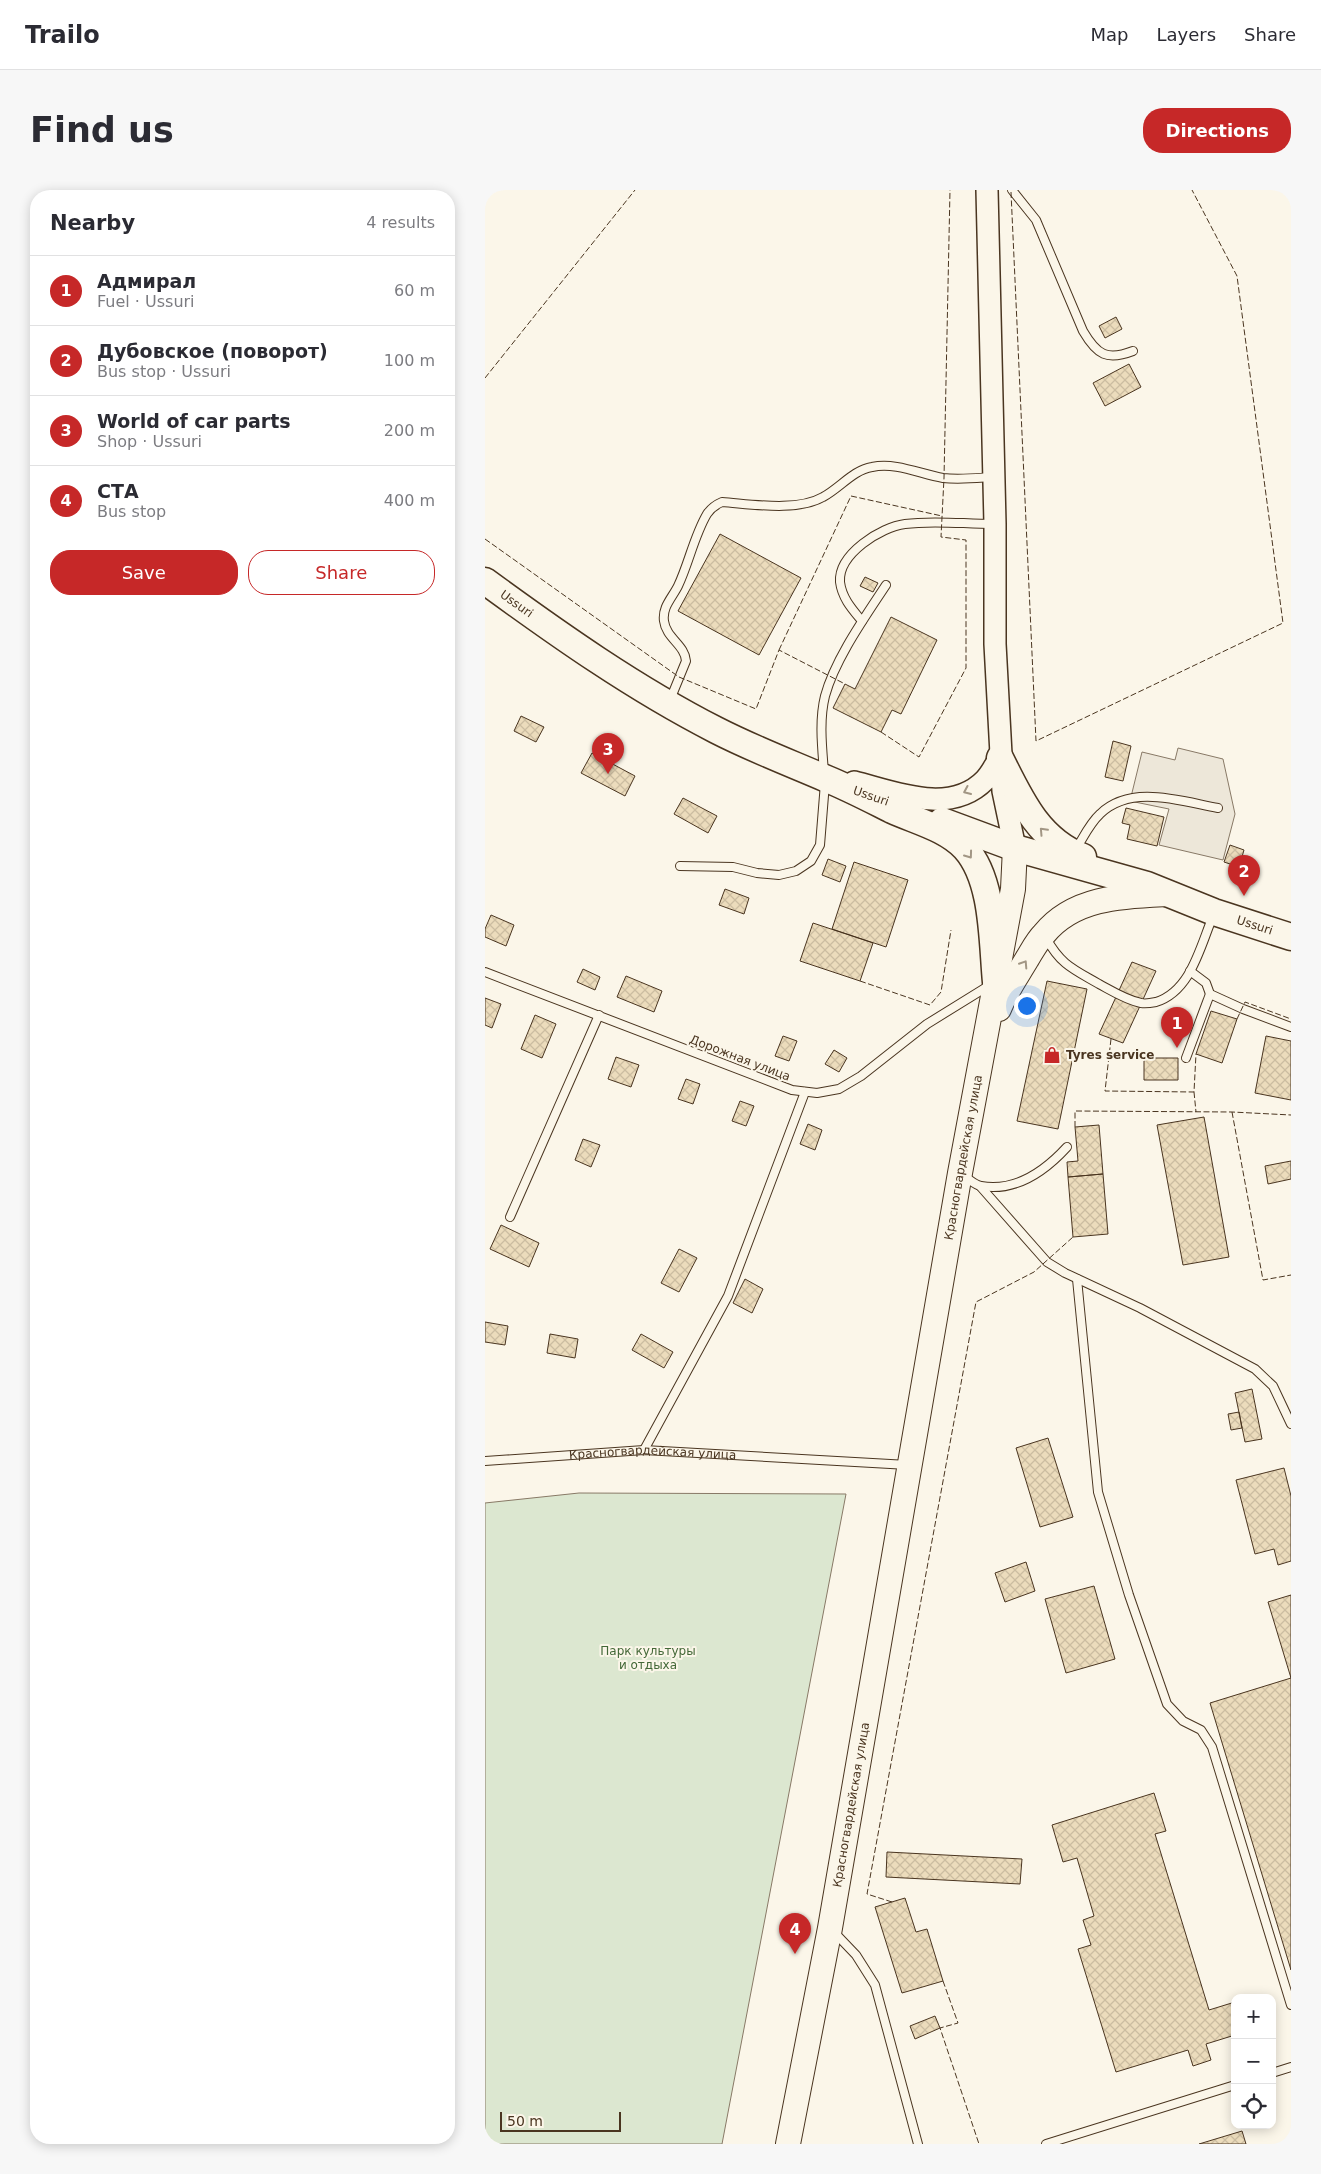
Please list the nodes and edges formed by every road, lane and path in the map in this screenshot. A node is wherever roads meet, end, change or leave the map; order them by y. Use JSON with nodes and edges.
{"nodes":[{"id":1,"x":987,"y":190,"type":"edge"},
{"id":2,"x":1012,"y":190,"type":"edge"},
{"id":3,"x":1133,"y":351,"type":"dead end"},
{"id":4,"x":993,"y":477,"type":"junction"},
{"id":5,"x":995,"y":524,"type":"junction"},
{"id":6,"x":485,"y":581,"type":"edge"},
{"id":7,"x":886,"y":585,"type":"dead end"},
{"id":8,"x":862,"y":621,"type":"junction"},
{"id":9,"x":668,"y":704,"type":"junction"},
{"id":10,"x":1000,"y":758,"type":"junction"},
{"id":11,"x":825,"y":778,"type":"junction"},
{"id":12,"x":851,"y":789,"type":"junction"},
{"id":13,"x":1218,"y":808,"type":"dead end"},
{"id":14,"x":1015,"y":848,"type":"junction"},
{"id":15,"x":1074,"y":853,"type":"junction"},
{"id":16,"x":680,"y":866,"type":"dead end"},
{"id":17,"x":1158,"y":890,"type":"junction"},
{"id":18,"x":1214,"y":912,"type":"junction"},
{"id":19,"x":1043,"y":934,"type":"junction"},
{"id":20,"x":1291,"y":937,"type":"edge"},
{"id":21,"x":1190,"y":971,"type":"junction"},
{"id":22,"x":485,"y":972,"type":"edge"},
{"id":23,"x":996,"y":982,"type":"junction"},
{"id":24,"x":1210,"y":994,"type":"junction"},
{"id":25,"x":599,"y":1015,"type":"junction"},
{"id":26,"x":1291,"y":1027,"type":"edge"},
{"id":27,"x":986,"y":1038,"type":"junction"},
{"id":28,"x":1186,"y":1058,"type":"dead end"},
{"id":29,"x":805,"y":1092,"type":"junction"},
{"id":30,"x":1067,"y":1147,"type":"dead end"},
{"id":31,"x":970,"y":1180,"type":"junction"},
{"id":32,"x":510,"y":1217,"type":"dead end"},
{"id":33,"x":1077,"y":1279,"type":"junction"},
{"id":34,"x":1291,"y":1424,"type":"edge"},
{"id":35,"x":644,"y":1450,"type":"junction"},
{"id":36,"x":485,"y":1460,"type":"edge"},
{"id":37,"x":910,"y":1465,"type":"junction"},
{"id":38,"x":830,"y":1928,"type":"junction"},
{"id":39,"x":1291,"y":2005,"type":"edge"},
{"id":40,"x":1291,"y":2067,"type":"edge"},
{"id":41,"x":1276,"y":2072,"type":"edge"},
{"id":42,"x":1231,"y":2086,"type":"edge"},
{"id":43,"x":788,"y":2144,"type":"edge"},
{"id":44,"x":918,"y":2144,"type":"edge"},
{"id":45,"x":1046,"y":2144,"type":"edge"}],
"edges":[{"from":1,"to":4,"type":"street"},
{"from":2,"to":3,"type":"lane"},
{"from":4,"to":5,"type":"street"},
{"from":4,"to":9,"type":"lane"},
{"from":5,"to":8,"type":"lane"},
{"from":5,"to":10,"type":"street"},
{"from":6,"to":9,"type":"highway","name":"Ussuri"},
{"from":7,"to":8,"type":"lane"},
{"from":8,"to":11,"type":"lane"},
{"from":9,"to":11,"type":"highway","name":"Ussuri"},
{"from":10,"to":11,"type":"street","one_way":true},
{"from":10,"to":14,"type":"street"},
{"from":15,"to":10,"type":"highway","one_way":true},
{"from":11,"to":12,"type":"highway","name":"Ussuri"},
{"from":11,"to":16,"type":"lane"},
{"from":12,"to":14,"type":"highway","name":"Ussuri"},
{"from":12,"to":23,"type":"highway","one_way":true},
{"from":13,"to":15,"type":"lane"},
{"from":14,"to":17,"type":"highway","name":"Ussuri"},
{"from":14,"to":23,"type":"main road","name":"Красногвардейская улица"},
{"from":15,"to":17,"type":"highway"},
{"from":17,"to":18,"type":"highway","name":"Ussuri"},
{"from":17,"to":19,"type":"main road"},
{"from":18,"to":20,"type":"highway","name":"Ussuri"},
{"from":18,"to":21,"type":"lane"},
{"from":19,"to":21,"type":"lane"},
{"from":27,"to":19,"type":"main road","one_way":true},
{"from":21,"to":24,"type":"lane"},
{"from":22,"to":25,"type":"lane","name":"Дорожная улица"},
{"from":23,"to":27,"type":"main road","name":"Красногвардейская улица"},
{"from":23,"to":29,"type":"lane","name":"Дорожная улица"},
{"from":24,"to":26,"type":"lane"},
{"from":24,"to":28,"type":"lane"},
{"from":25,"to":29,"type":"lane","name":"Дорожная улица"},
{"from":25,"to":32,"type":"lane"},
{"from":27,"to":31,"type":"main road","name":"Красногвардейская улица"},
{"from":29,"to":35,"type":"lane"},
{"from":30,"to":31,"type":"lane"},
{"from":31,"to":33,"type":"lane"},
{"from":31,"to":37,"type":"main road","name":"Красногвардейская улица"},
{"from":33,"to":34,"type":"lane"},
{"from":33,"to":39,"type":"lane"},
{"from":35,"to":36,"type":"lane","name":"Красногвардейская улица"},
{"from":35,"to":37,"type":"lane","name":"Красногвардейская улица"},
{"from":37,"to":38,"type":"main road","name":"Красногвардейская улица"},
{"from":38,"to":43,"type":"main road","name":"Красногвардейская улица"},
{"from":38,"to":44,"type":"lane"},
{"from":40,"to":41,"type":"lane"},
{"from":42,"to":45,"type":"lane"}]}
